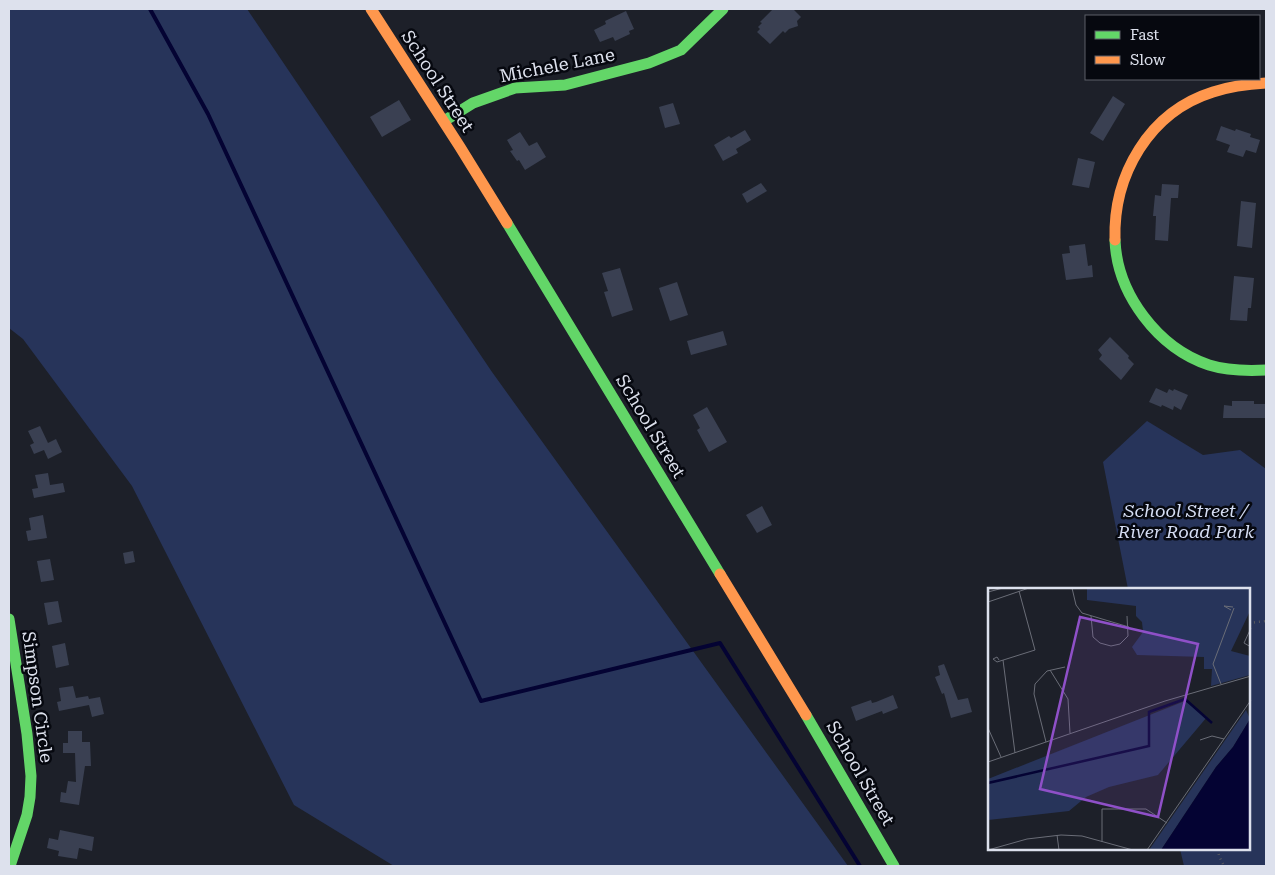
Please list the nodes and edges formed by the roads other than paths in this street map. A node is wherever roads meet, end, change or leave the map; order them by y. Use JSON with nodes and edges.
{"nodes":[{"id":1,"x":371,"y":9,"type":"edge"},
{"id":2,"x":724,"y":9,"type":"edge"},
{"id":3,"x":1266,"y":83,"type":"edge"},
{"id":4,"x":444,"y":121,"type":"junction"},
{"id":5,"x":1266,"y":370,"type":"edge"},
{"id":6,"x":9,"y":619,"type":"edge"},
{"id":7,"x":10,"y":866,"type":"edge"},
{"id":8,"x":894,"y":866,"type":"edge"}],
"edges":[{"from":1,"to":4,"type":"street","name":"School Street"},
{"from":2,"to":4,"type":"street","name":"Michele Lane"},
{"from":3,"to":5,"type":"street"},
{"from":4,"to":8,"type":"street","name":"School Street"},
{"from":6,"to":7,"type":"street","name":"Simpson Circle"}]}
